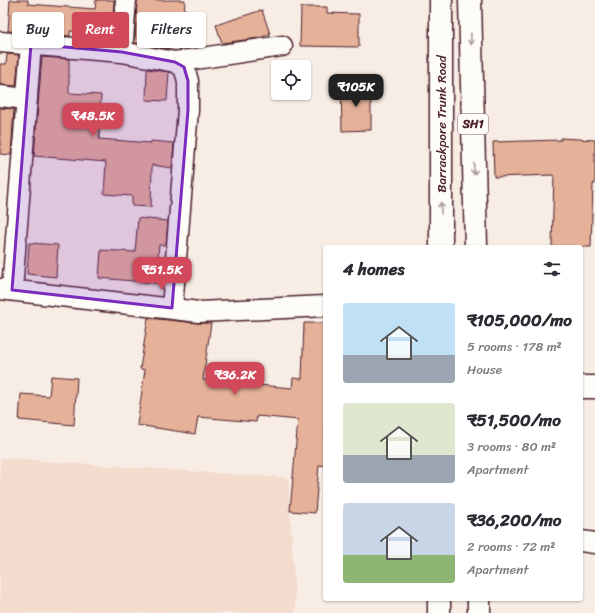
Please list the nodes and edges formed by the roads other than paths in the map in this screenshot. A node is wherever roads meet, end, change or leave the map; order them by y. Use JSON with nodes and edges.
{"nodes":[{"id":1,"x":126,"y":0,"type":"edge"},
{"id":2,"x":441,"y":0,"type":"edge"},
{"id":3,"x":470,"y":0,"type":"edge"},
{"id":4,"x":0,"y":42,"type":"edge"},
{"id":5,"x":12,"y":43,"type":"edge"},
{"id":6,"x":282,"y":46,"type":"dead end"},
{"id":7,"x":64,"y":47,"type":"edge"},
{"id":8,"x":31,"y":48,"type":"edge"},
{"id":9,"x":122,"y":52,"type":"junction"},
{"id":10,"x":175,"y":62,"type":"junction"},
{"id":11,"x":0,"y":96,"type":"edge"},
{"id":12,"x":27,"y":99,"type":"junction"},
{"id":13,"x":441,"y":245,"type":"edge"},
{"id":14,"x":476,"y":245,"type":"edge"},
{"id":15,"x":6,"y":290,"type":"edge"},
{"id":16,"x":323,"y":306,"type":"edge"},
{"id":17,"x":172,"y":308,"type":"junction"},
{"id":18,"x":583,"y":387,"type":"edge"},
{"id":19,"x":595,"y":388,"type":"edge"},
{"id":20,"x":583,"y":541,"type":"edge"},
{"id":21,"x":595,"y":543,"type":"edge"},
{"id":22,"x":439,"y":601,"type":"edge"},
{"id":23,"x":479,"y":601,"type":"edge"},
{"id":24,"x":439,"y":613,"type":"edge"},
{"id":25,"x":479,"y":613,"type":"edge"}],
"edges":[{"from":1,"to":9,"type":"street"},
{"from":13,"to":2,"type":"main road","name":"Barrackpore Trunk Road","number":"SH1","one_way":true},
{"from":3,"to":14,"type":"main road","number":"SH1","one_way":true},
{"from":4,"to":5,"type":"street"},
{"from":6,"to":10,"type":"street"},
{"from":7,"to":9,"type":"street"},
{"from":8,"to":12,"type":"street"},
{"from":9,"to":10,"type":"street"},
{"from":10,"to":17,"type":"street"},
{"from":11,"to":12,"type":"street"},
{"from":12,"to":15,"type":"street"},
{"from":15,"to":17,"type":"street"},
{"from":16,"to":17,"type":"street"},
{"from":18,"to":19,"type":"main road"},
{"from":20,"to":21,"type":"street"},
{"from":22,"to":24,"type":"main road"},
{"from":23,"to":25,"type":"main road"}]}
